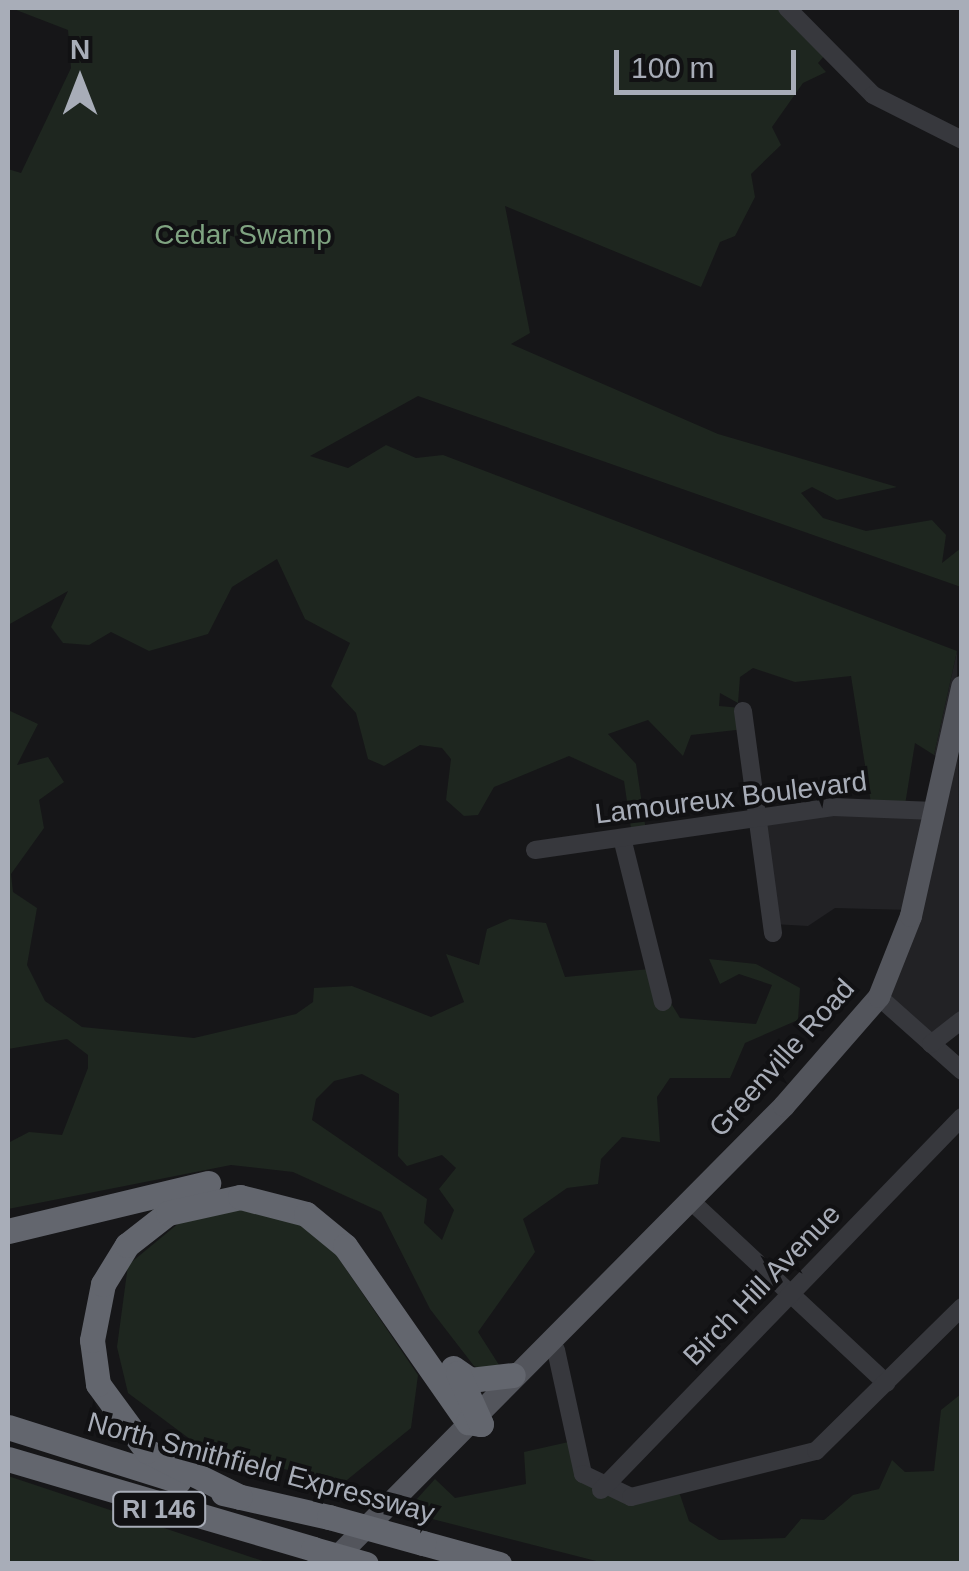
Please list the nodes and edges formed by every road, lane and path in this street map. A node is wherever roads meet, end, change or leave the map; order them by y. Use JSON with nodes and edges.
{"nodes":[{"id":1,"x":787,"y":8,"type":"edge"},
{"id":2,"x":962,"y":140,"type":"edge"},
{"id":3,"x":961,"y":695,"type":"edge"},
{"id":4,"x":744,"y":711,"type":"dead end"},
{"id":5,"x":935,"y":812,"type":"junction"},
{"id":6,"x":757,"y":818,"type":"junction"},
{"id":7,"x":622,"y":838,"type":"junction"},
{"id":8,"x":535,"y":850,"type":"dead end"},
{"id":9,"x":774,"y":933,"type":"dead end"},
{"id":10,"x":879,"y":997,"type":"junction"},
{"id":11,"x":663,"y":1002,"type":"dead end"},
{"id":12,"x":962,"y":1020,"type":"edge"},
{"id":13,"x":930,"y":1044,"type":"junction"},
{"id":14,"x":962,"y":1071,"type":"edge"},
{"id":15,"x":962,"y":1118,"type":"edge"},
{"id":16,"x":691,"y":1200,"type":"junction"},
{"id":17,"x":8,"y":1231,"type":"edge"},
{"id":18,"x":631,"y":1261,"type":"junction"},
{"id":19,"x":793,"y":1294,"type":"junction"},
{"id":20,"x":962,"y":1306,"type":"edge"},
{"id":21,"x":556,"y":1350,"type":"junction"},
{"id":22,"x":458,"y":1373,"type":"junction"},
{"id":23,"x":513,"y":1375,"type":"junction"},
{"id":24,"x":886,"y":1383,"type":"junction"},
{"id":25,"x":467,"y":1419,"type":"junction"},
{"id":26,"x":8,"y":1428,"type":"edge"},
{"id":27,"x":8,"y":1461,"type":"edge"},
{"id":28,"x":601,"y":1490,"type":"junction"},
{"id":29,"x":240,"y":1496,"type":"junction"},
{"id":30,"x":322,"y":1556,"type":"edge"},
{"id":31,"x":345,"y":1564,"type":"edge"},
{"id":32,"x":366,"y":1564,"type":"edge"},
{"id":33,"x":499,"y":1564,"type":"edge"}],
"edges":[{"from":1,"to":2,"type":"street"},
{"from":3,"to":5,"type":"main road","name":"Greenville Road"},
{"from":4,"to":6,"type":"street"},
{"from":5,"to":6,"type":"street","name":"Lamoureux Boulevard"},
{"from":5,"to":10,"type":"main road","name":"Greenville Road"},
{"from":6,"to":7,"type":"street","name":"Lamoureux Boulevard"},
{"from":6,"to":9,"type":"street"},
{"from":7,"to":8,"type":"street","name":"Lamoureux Boulevard"},
{"from":7,"to":11,"type":"street"},
{"from":10,"to":13,"type":"street"},
{"from":10,"to":16,"type":"main road","name":"Greenville Road"},
{"from":12,"to":13,"type":"street"},
{"from":13,"to":14,"type":"street"},
{"from":15,"to":19,"type":"street","name":"Birch Hill Avenue"},
{"from":16,"to":18,"type":"main road","name":"Greenville Road"},
{"from":16,"to":19,"type":"street"},
{"from":17,"to":22,"type":"highway"},
{"from":18,"to":21,"type":"main road","name":"Greenville Road"},
{"from":18,"to":23,"type":"main road","name":"Greenville Road"},
{"from":19,"to":24,"type":"street"},
{"from":19,"to":28,"type":"street","name":"Birch Hill Avenue"},
{"from":20,"to":24,"type":"street"},
{"from":21,"to":25,"type":"main road","name":"Greenville Road"},
{"from":21,"to":28,"type":"street"},
{"from":22,"to":23,"type":"highway"},
{"from":22,"to":25,"type":"highway"},
{"from":23,"to":25,"type":"main road","name":"Greenville Road"},
{"from":24,"to":28,"type":"street"},
{"from":25,"to":29,"type":"highway"},
{"from":25,"to":30,"type":"main road","name":"Greenville Road"},
{"from":25,"to":31,"type":"main road","name":"Greenville Road"},
{"from":26,"to":29,"type":"highway","name":"North Smithfield Expressway","number":"RI 146"},
{"from":27,"to":30,"type":"highway","number":"RI 146"},
{"from":29,"to":33,"type":"highway","name":"North Smithfield Expressway","number":"RI 146","bridge":true},
{"from":30,"to":32,"type":"highway","number":"RI 146","bridge":true}]}
